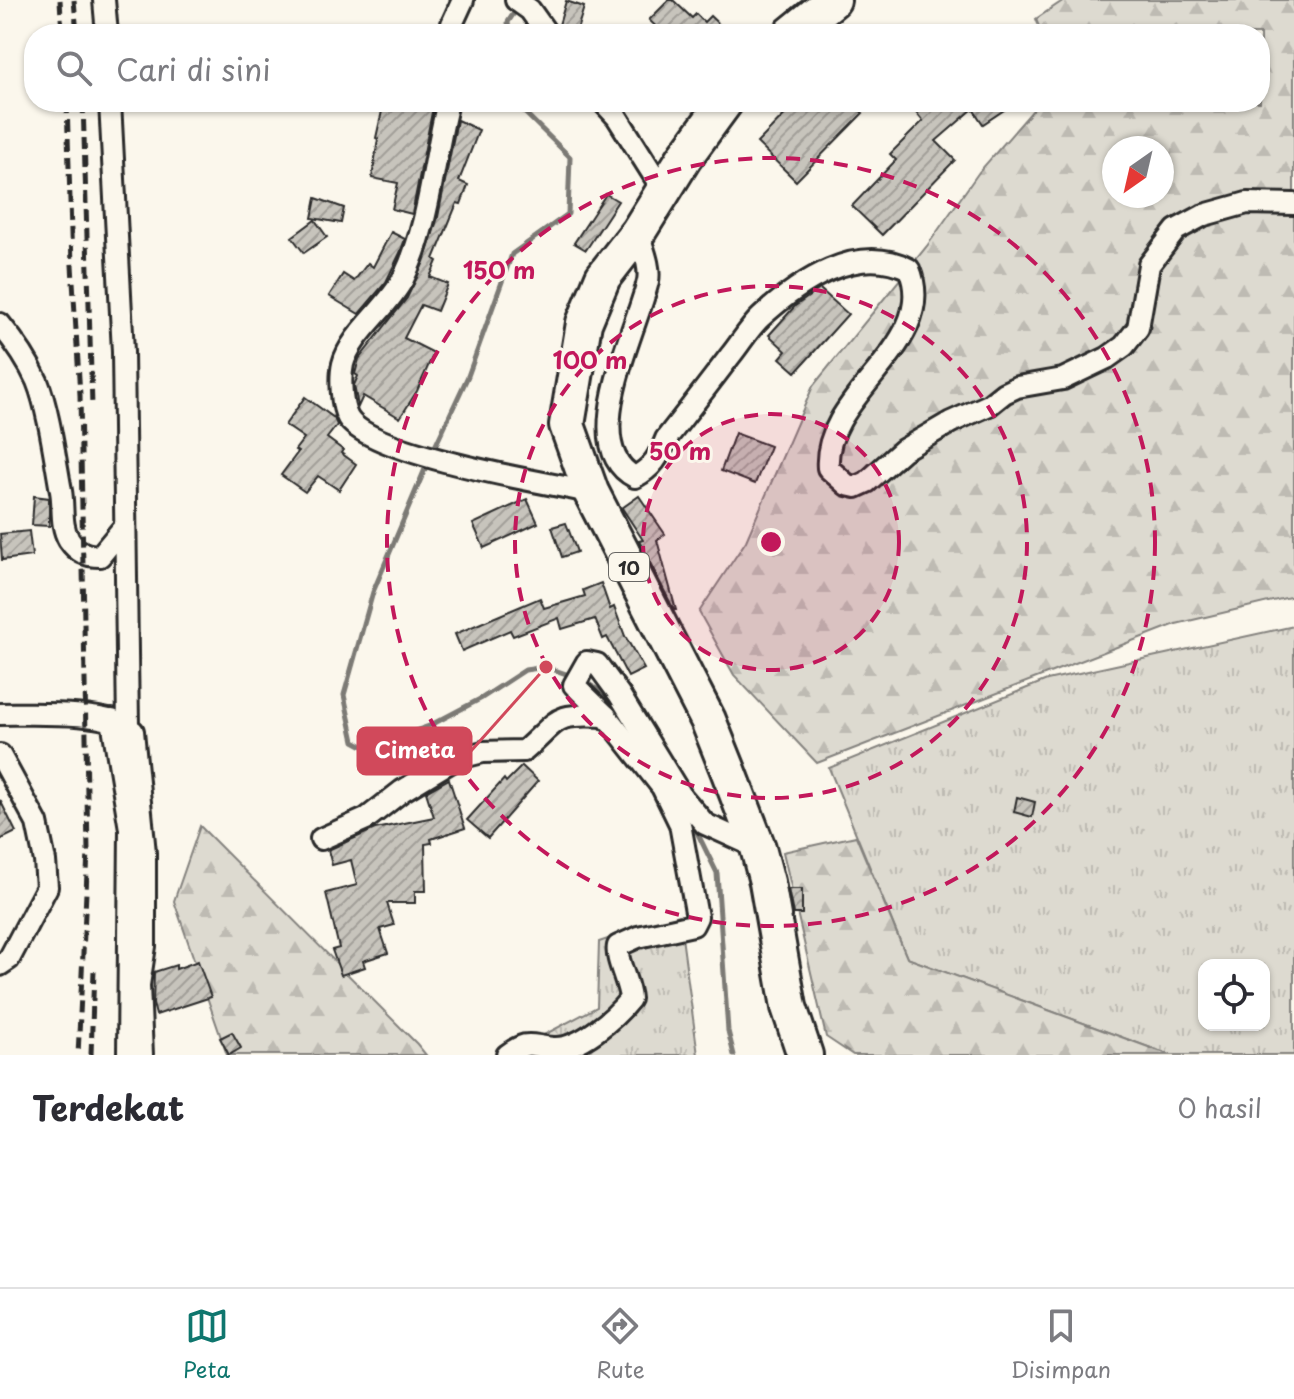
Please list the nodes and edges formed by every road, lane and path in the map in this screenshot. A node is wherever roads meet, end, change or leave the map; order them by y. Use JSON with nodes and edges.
{"nodes":[{"id":1,"x":104,"y":0,"type":"edge"},
{"id":2,"x":463,"y":0,"type":"edge"},
{"id":3,"x":833,"y":0,"type":"edge"},
{"id":4,"x":523,"y":5,"type":"edge"},
{"id":5,"x":106,"y":24,"type":"edge"},
{"id":6,"x":452,"y":24,"type":"edge"},
{"id":7,"x":539,"y":24,"type":"edge"},
{"id":8,"x":803,"y":24,"type":"edge"},
{"id":9,"x":111,"y":112,"type":"edge"},
{"id":10,"x":446,"y":112,"type":"edge"},
{"id":11,"x":612,"y":112,"type":"edge"},
{"id":12,"x":718,"y":112,"type":"edge"},
{"id":13,"x":663,"y":190,"type":"junction"},
{"id":14,"x":1294,"y":204,"type":"edge"},
{"id":15,"x":638,"y":232,"type":"junction"},
{"id":16,"x":0,"y":324,"type":"edge"},
{"id":17,"x":591,"y":492,"type":"junction"},
{"id":18,"x":124,"y":527,"type":"junction"},
{"id":19,"x":0,"y":714,"type":"edge"},
{"id":20,"x":606,"y":716,"type":"junction"},
{"id":21,"x":120,"y":724,"type":"junction"},
{"id":22,"x":0,"y":755,"type":"edge"},
{"id":23,"x":321,"y":839,"type":"dead end"},
{"id":24,"x":758,"y":848,"type":"junction"},
{"id":25,"x":0,"y":965,"type":"edge"},
{"id":26,"x":128,"y":1055,"type":"edge"},
{"id":27,"x":142,"y":1055,"type":"edge"},
{"id":28,"x":507,"y":1055,"type":"edge"},
{"id":29,"x":805,"y":1055,"type":"edge"}],
"edges":[{"from":1,"to":5,"type":"street"},
{"from":2,"to":6,"type":"street"},
{"from":3,"to":8,"type":"highway"},
{"from":4,"to":7,"type":"street"},
{"from":9,"to":18,"type":"street"},
{"from":10,"to":17,"type":"street"},
{"from":11,"to":13,"type":"street"},
{"from":12,"to":13,"type":"highway","number":"10"},
{"from":13,"to":15,"type":"highway","number":"10"},
{"from":14,"to":15,"type":"street"},
{"from":15,"to":17,"type":"highway","number":"10"},
{"from":16,"to":18,"type":"street"},
{"from":17,"to":24,"type":"highway","number":"10"},
{"from":18,"to":21,"type":"street"},
{"from":19,"to":21,"type":"street"},
{"from":20,"to":23,"type":"street"},
{"from":20,"to":24,"type":"street"},
{"from":20,"to":28,"type":"street"},
{"from":21,"to":26,"type":"street"},
{"from":21,"to":27,"type":"street"},
{"from":22,"to":25,"type":"street"},
{"from":24,"to":29,"type":"highway","number":"10"}]}
